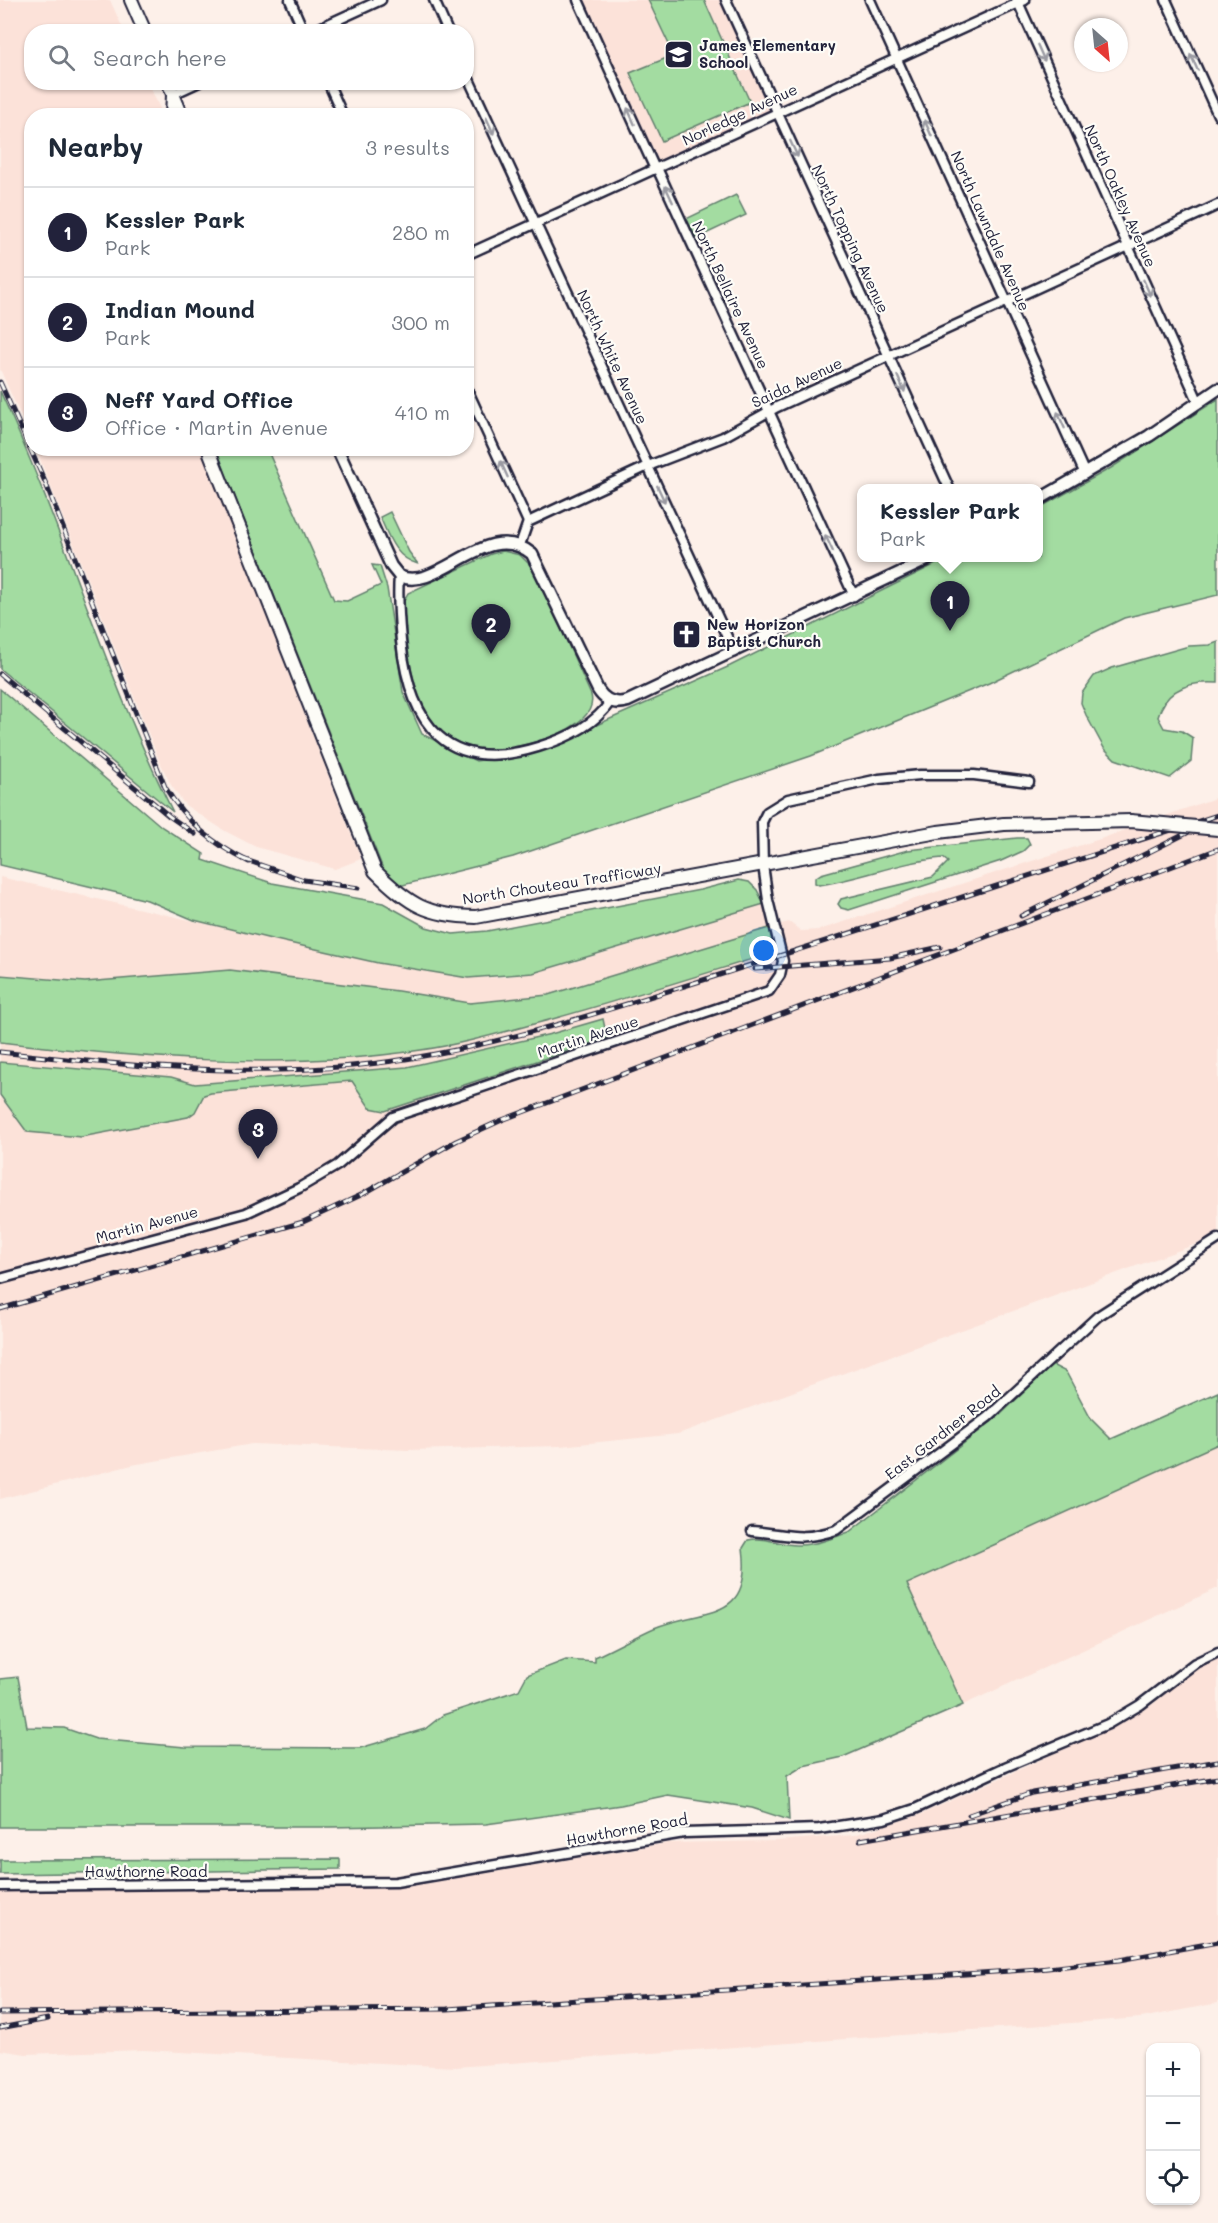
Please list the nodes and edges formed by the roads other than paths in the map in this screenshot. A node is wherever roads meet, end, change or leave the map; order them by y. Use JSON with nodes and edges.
{"nodes":[{"id":1,"x":131,"y":0,"type":"edge"},
{"id":2,"x":290,"y":0,"type":"edge"},
{"id":3,"x":381,"y":0,"type":"edge"},
{"id":4,"x":434,"y":0,"type":"edge"},
{"id":5,"x":578,"y":0,"type":"edge"},
{"id":6,"x":726,"y":0,"type":"edge"},
{"id":7,"x":870,"y":0,"type":"edge"},
{"id":8,"x":1166,"y":0,"type":"edge"},
{"id":9,"x":1020,"y":1,"type":"edge"},
{"id":10,"x":142,"y":24,"type":"edge"},
{"id":11,"x":300,"y":24,"type":"edge"},
{"id":12,"x":329,"y":24,"type":"edge"},
{"id":13,"x":444,"y":24,"type":"edge"},
{"id":14,"x":896,"y":59,"type":"junction"},
{"id":15,"x":171,"y":90,"type":"edge"},
{"id":16,"x":172,"y":90,"type":"edge"},
{"id":17,"x":172,"y":90,"type":"edge"},
{"id":18,"x":332,"y":90,"type":"edge"},
{"id":19,"x":474,"y":90,"type":"edge"},
{"id":20,"x":172,"y":108,"type":"edge"},
{"id":21,"x":179,"y":108,"type":"edge"},
{"id":22,"x":184,"y":108,"type":"edge"},
{"id":23,"x":339,"y":108,"type":"edge"},
{"id":24,"x":777,"y":113,"type":"junction"},
{"id":25,"x":1218,"y":115,"type":"edge"},
{"id":26,"x":656,"y":169,"type":"junction"},
{"id":27,"x":1218,"y":205,"type":"edge"},
{"id":28,"x":534,"y":224,"type":"junction"},
{"id":29,"x":1128,"y":246,"type":"junction"},
{"id":30,"x":474,"y":251,"type":"edge"},
{"id":31,"x":1007,"y":302,"type":"junction"},
{"id":32,"x":888,"y":356,"type":"junction"},
{"id":33,"x":1218,"y":389,"type":"edge"},
{"id":34,"x":1199,"y":402,"type":"junction"},
{"id":35,"x":474,"y":404,"type":"edge"},
{"id":36,"x":768,"y":411,"type":"junction"},
{"id":37,"x":211,"y":456,"type":"edge"},
{"id":38,"x":341,"y":456,"type":"edge"},
{"id":39,"x":648,"y":466,"type":"junction"},
{"id":40,"x":1085,"y":474,"type":"junction"},
{"id":41,"x":947,"y":484,"type":"edge"},
{"id":42,"x":1043,"y":498,"type":"edge"},
{"id":43,"x":528,"y":522,"type":"junction"},
{"id":44,"x":520,"y":545,"type":"junction"},
{"id":45,"x":923,"y":562,"type":"edge"},
{"id":46,"x":399,"y":576,"type":"junction"},
{"id":47,"x":854,"y":596,"type":"junction"},
{"id":48,"x":734,"y":652,"type":"junction"},
{"id":49,"x":610,"y":702,"type":"junction"},
{"id":50,"x":1029,"y":782,"type":"dead end"},
{"id":51,"x":1218,"y":829,"type":"edge"},
{"id":52,"x":763,"y":865,"type":"junction"},
{"id":53,"x":1218,"y":1239,"type":"edge"},
{"id":54,"x":0,"y":1279,"type":"edge"},
{"id":55,"x":752,"y":1530,"type":"dead end"},
{"id":56,"x":1218,"y":1652,"type":"edge"},
{"id":57,"x":0,"y":1886,"type":"edge"}],
"edges":[{"from":1,"to":10,"type":"main road"},
{"from":2,"to":11,"type":"street"},
{"from":3,"to":12,"type":"street"},
{"from":4,"to":13,"type":"street"},
{"from":26,"to":5,"type":"street","name":"North Bellaire Avenue","one_way":true},
{"from":6,"to":24,"type":"street","name":"North Topping Avenue"},
{"from":7,"to":14,"type":"street","name":"North Lawndale Avenue"},
{"from":25,"to":8,"type":"street","one_way":true},
{"from":9,"to":14,"type":"street","name":"Norledge Avenue"},
{"from":9,"to":29,"type":"street","name":"North Oakley Avenue","one_way":true},
{"from":14,"to":24,"type":"street","name":"Norledge Avenue"},
{"from":31,"to":14,"type":"street","name":"North Lawndale Avenue","one_way":true},
{"from":15,"to":20,"type":"main road"},
{"from":16,"to":21,"type":"main road"},
{"from":17,"to":22,"type":"main road"},
{"from":18,"to":23,"type":"street"},
{"from":19,"to":28,"type":"street","name":"North White Avenue","one_way":true},
{"from":24,"to":26,"type":"street","name":"Norledge Avenue"},
{"from":24,"to":32,"type":"street","name":"North Topping Avenue","one_way":true},
{"from":26,"to":28,"type":"street","name":"Norledge Avenue"},
{"from":36,"to":26,"type":"street","name":"North Bellaire Avenue","one_way":true},
{"from":27,"to":29,"type":"street","name":"Saida Avenue"},
{"from":28,"to":30,"type":"street","name":"Norledge Avenue"},
{"from":28,"to":39,"type":"street","name":"North White Avenue"},
{"from":29,"to":31,"type":"street","name":"Saida Avenue"},
{"from":29,"to":34,"type":"street","name":"North Oakley Avenue","one_way":true},
{"from":31,"to":32,"type":"street","name":"Saida Avenue"},
{"from":40,"to":31,"type":"street","name":"North Lawndale Avenue","one_way":true},
{"from":32,"to":36,"type":"street","name":"Saida Avenue"},
{"from":32,"to":41,"type":"street","name":"North Topping Avenue","one_way":true},
{"from":33,"to":34,"type":"street"},
{"from":34,"to":40,"type":"street"},
{"from":43,"to":35,"type":"street","one_way":true},
{"from":36,"to":39,"type":"street","name":"Saida Avenue"},
{"from":47,"to":36,"type":"street","name":"North Bellaire Avenue","one_way":true},
{"from":37,"to":52,"type":"main road","name":"North Chouteau Trafficway"},
{"from":38,"to":46,"type":"street"},
{"from":39,"to":43,"type":"street","name":"Saida Avenue"},
{"from":39,"to":48,"type":"street","name":"North White Avenue","one_way":true},
{"from":40,"to":42,"type":"street"},
{"from":43,"to":44,"type":"street"},
{"from":44,"to":46,"type":"street"},
{"from":44,"to":49,"type":"street"},
{"from":45,"to":47,"type":"street"},
{"from":46,"to":49,"type":"street"},
{"from":47,"to":48,"type":"street"},
{"from":48,"to":49,"type":"street"},
{"from":50,"to":52,"type":"street","name":"Martin Avenue"},
{"from":51,"to":52,"type":"main road","name":"North Chouteau Trafficway","bridge":true},
{"from":52,"to":54,"type":"street","name":"Martin Avenue"},
{"from":53,"to":55,"type":"street","name":"East Gardner Road"},
{"from":56,"to":57,"type":"street","name":"Hawthorne Road"}]}
